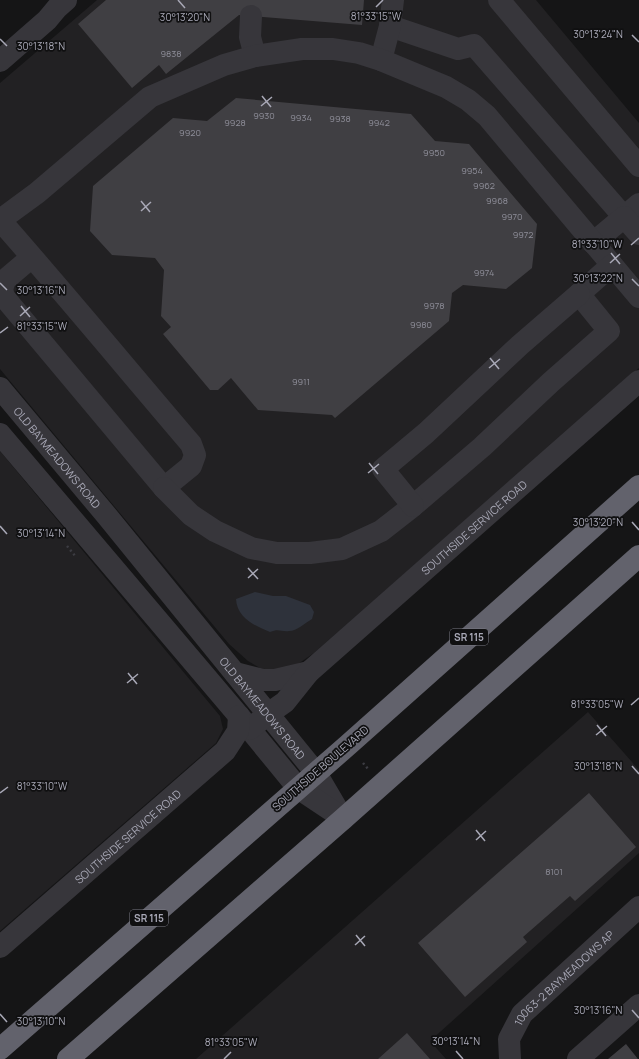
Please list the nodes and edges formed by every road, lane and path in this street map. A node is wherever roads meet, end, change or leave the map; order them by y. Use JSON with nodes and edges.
{"nodes":[{"id":1,"x":66,"y":0,"type":"edge"},
{"id":2,"x":392,"y":0,"type":"edge"},
{"id":3,"x":499,"y":0,"type":"edge"},
{"id":4,"x":251,"y":16,"type":"dead end"},
{"id":5,"x":390,"y":26,"type":"junction"},
{"id":6,"x":255,"y":56,"type":"junction"},
{"id":7,"x":381,"y":60,"type":"junction"},
{"id":8,"x":0,"y":61,"type":"edge"},
{"id":9,"x":639,"y":166,"type":"edge"},
{"id":10,"x":632,"y":210,"type":"edge"},
{"id":11,"x":639,"y":234,"type":"edge"},
{"id":12,"x":593,"y":243,"type":"junction"},
{"id":13,"x":32,"y":257,"type":"junction"},
{"id":14,"x":612,"y":265,"type":"junction"},
{"id":15,"x":579,"y":294,"type":"junction"},
{"id":16,"x":639,"y":297,"type":"edge"},
{"id":17,"x":639,"y":381,"type":"edge"},
{"id":18,"x":0,"y":388,"type":"edge"},
{"id":19,"x":0,"y":434,"type":"edge"},
{"id":20,"x":639,"y":486,"type":"edge"},
{"id":21,"x":164,"y":488,"type":"junction"},
{"id":22,"x":413,"y":506,"type":"junction"},
{"id":23,"x":67,"y":546,"type":"dead end"},
{"id":24,"x":639,"y":556,"type":"edge"},
{"id":25,"x":76,"y":557,"type":"dead end"},
{"id":26,"x":309,"y":672,"type":"junction"},
{"id":27,"x":235,"y":673,"type":"junction"},
{"id":28,"x":268,"y":714,"type":"junction"},
{"id":29,"x":245,"y":722,"type":"junction"},
{"id":30,"x":363,"y":763,"type":"dead end"},
{"id":31,"x":371,"y":772,"type":"dead end"},
{"id":32,"x":316,"y":773,"type":"junction"},
{"id":33,"x":298,"y":788,"type":"junction"},
{"id":34,"x":343,"y":818,"type":"junction"},
{"id":35,"x":639,"y":907,"type":"edge"},
{"id":36,"x":0,"y":947,"type":"edge"},
{"id":37,"x":639,"y":1005,"type":"edge"},
{"id":38,"x":0,"y":1049,"type":"edge"},
{"id":39,"x":68,"y":1059,"type":"edge"},
{"id":40,"x":510,"y":1059,"type":"edge"},
{"id":41,"x":578,"y":1059,"type":"edge"}],
"edges":[{"from":1,"to":8,"type":"street"},
{"from":2,"to":5,"type":"street"},
{"from":3,"to":9,"type":"street"},
{"from":4,"to":6,"type":"street"},
{"from":5,"to":7,"type":"street"},
{"from":5,"to":10,"type":"street"},
{"from":6,"to":7,"type":"street"},
{"from":6,"to":13,"type":"street"},
{"from":7,"to":12,"type":"street"},
{"from":10,"to":11,"type":"street"},
{"from":10,"to":12,"type":"street"},
{"from":12,"to":14,"type":"street"},
{"from":13,"to":21,"type":"street"},
{"from":13,"to":21,"type":"street"},
{"from":14,"to":15,"type":"street"},
{"from":14,"to":16,"type":"street"},
{"from":15,"to":22,"type":"street"},
{"from":15,"to":22,"type":"street"},
{"from":17,"to":26,"type":"street","name":"SOUTHSIDE SERVICE ROAD"},
{"from":18,"to":27,"type":"street","name":"OLD BAYMEADOWS ROAD"},
{"from":19,"to":29,"type":"street"},
{"from":20,"to":32,"type":"highway","name":"SOUTHSIDE BOULEVARD","number":"SR 115"},
{"from":21,"to":22,"type":"street"},
{"from":23,"to":25,"type":"path"},
{"from":24,"to":34,"type":"highway"},
{"from":26,"to":27,"type":"street","name":"SOUTHSIDE SERVICE ROAD"},
{"from":26,"to":28,"type":"street","name":"SOUTHSIDE SERVICE ROAD"},
{"from":27,"to":28,"type":"street","name":"OLD BAYMEADOWS ROAD"},
{"from":28,"to":29,"type":"street","name":"SOUTHSIDE SERVICE ROAD"},
{"from":28,"to":32,"type":"street","name":"OLD BAYMEADOWS ROAD"},
{"from":29,"to":33,"type":"street"},
{"from":29,"to":36,"type":"street","name":"SOUTHSIDE SERVICE ROAD"},
{"from":30,"to":31,"type":"path"},
{"from":32,"to":33,"type":"highway","name":"SOUTHSIDE BOULEVARD","number":"SR 115"},
{"from":32,"to":34,"type":"street","name":"OLD BAYMEADOWS ROAD"},
{"from":33,"to":34,"type":"street"},
{"from":33,"to":38,"type":"highway","name":"SOUTHSIDE BOULEVARD","number":"SR 115"},
{"from":34,"to":39,"type":"highway"},
{"from":35,"to":40,"type":"street","name":"10063-2 BAYMEADOWS AP"},
{"from":37,"to":41,"type":"street"}]}
